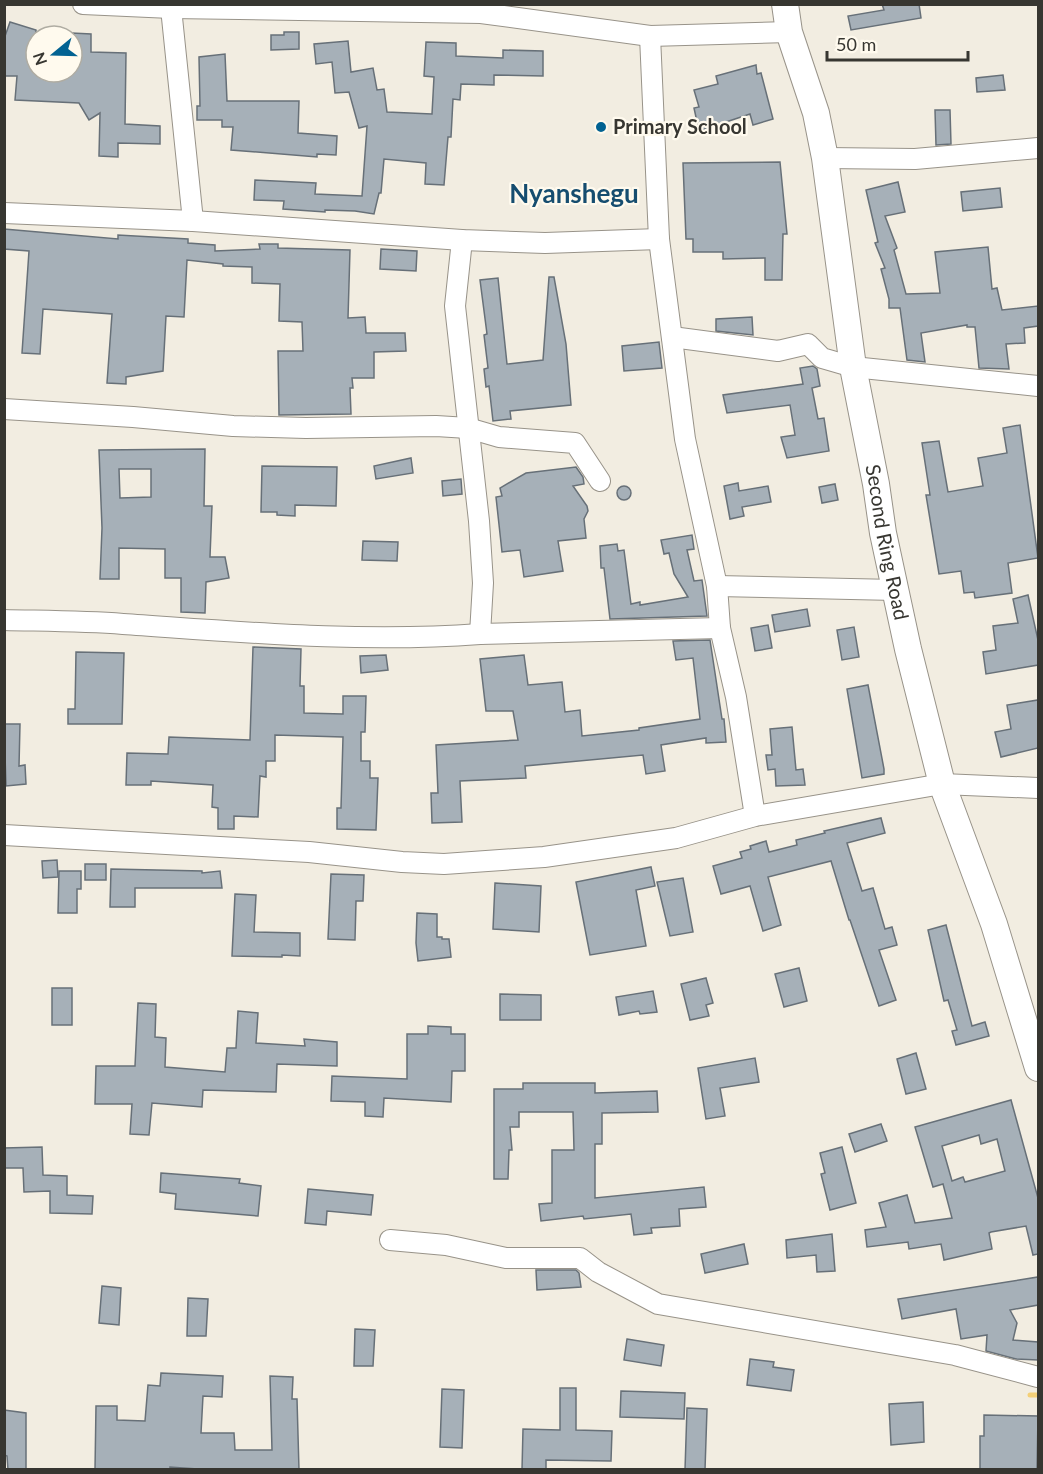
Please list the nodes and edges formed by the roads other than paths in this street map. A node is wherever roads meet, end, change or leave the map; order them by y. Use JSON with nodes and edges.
{"nodes":[{"id":1,"x":83,"y":4,"type":"edge"},
{"id":2,"x":785,"y":4,"type":"edge"},
{"id":3,"x":171,"y":8,"type":"junction"},
{"id":4,"x":789,"y":32,"type":"junction"},
{"id":5,"x":650,"y":36,"type":"junction"},
{"id":6,"x":1038,"y":148,"type":"edge"},
{"id":7,"x":825,"y":158,"type":"junction"},
{"id":8,"x":4,"y":213,"type":"edge"},
{"id":9,"x":193,"y":221,"type":"junction"},
{"id":10,"x":659,"y":239,"type":"junction"},
{"id":11,"x":462,"y":240,"type":"junction"},
{"id":12,"x":672,"y":337,"type":"junction"},
{"id":13,"x":853,"y":367,"type":"junction"},
{"id":14,"x":1038,"y":386,"type":"edge"},
{"id":15,"x":4,"y":409,"type":"edge"},
{"id":16,"x":468,"y":428,"type":"junction"},
{"id":17,"x":600,"y":481,"type":"dead end"},
{"id":18,"x":717,"y":586,"type":"junction"},
{"id":19,"x":895,"y":590,"type":"junction"},
{"id":20,"x":4,"y":620,"type":"edge"},
{"id":21,"x":720,"y":628,"type":"junction"},
{"id":22,"x":480,"y":634,"type":"junction"},
{"id":23,"x":942,"y":784,"type":"junction"},
{"id":24,"x":1038,"y":788,"type":"edge"},
{"id":25,"x":755,"y":816,"type":"junction"},
{"id":26,"x":4,"y":835,"type":"edge"},
{"id":27,"x":1038,"y":1068,"type":"edge"},
{"id":28,"x":390,"y":1240,"type":"dead end"},
{"id":29,"x":1038,"y":1377,"type":"edge"}],
"edges":[{"from":1,"to":3,"type":"street"},
{"from":2,"to":4,"type":"street","name":"Second Ring Road"},
{"from":3,"to":5,"type":"street"},
{"from":3,"to":9,"type":"street"},
{"from":4,"to":5,"type":"street"},
{"from":4,"to":7,"type":"street","name":"Second Ring Road"},
{"from":5,"to":10,"type":"street"},
{"from":6,"to":7,"type":"street"},
{"from":7,"to":13,"type":"street","name":"Second Ring Road"},
{"from":8,"to":9,"type":"street"},
{"from":9,"to":11,"type":"street"},
{"from":10,"to":11,"type":"street"},
{"from":10,"to":12,"type":"street"},
{"from":11,"to":16,"type":"street"},
{"from":12,"to":13,"type":"street"},
{"from":12,"to":18,"type":"street"},
{"from":13,"to":14,"type":"street"},
{"from":13,"to":19,"type":"street","name":"Second Ring Road"},
{"from":15,"to":16,"type":"street"},
{"from":16,"to":17,"type":"street"},
{"from":16,"to":22,"type":"street"},
{"from":18,"to":19,"type":"street"},
{"from":18,"to":21,"type":"street"},
{"from":19,"to":23,"type":"street","name":"Second Ring Road"},
{"from":20,"to":22,"type":"street"},
{"from":21,"to":22,"type":"street"},
{"from":21,"to":25,"type":"street"},
{"from":23,"to":24,"type":"street"},
{"from":23,"to":25,"type":"street"},
{"from":23,"to":27,"type":"street","name":"Second Ring Road"},
{"from":25,"to":26,"type":"street"},
{"from":28,"to":29,"type":"street"}]}
